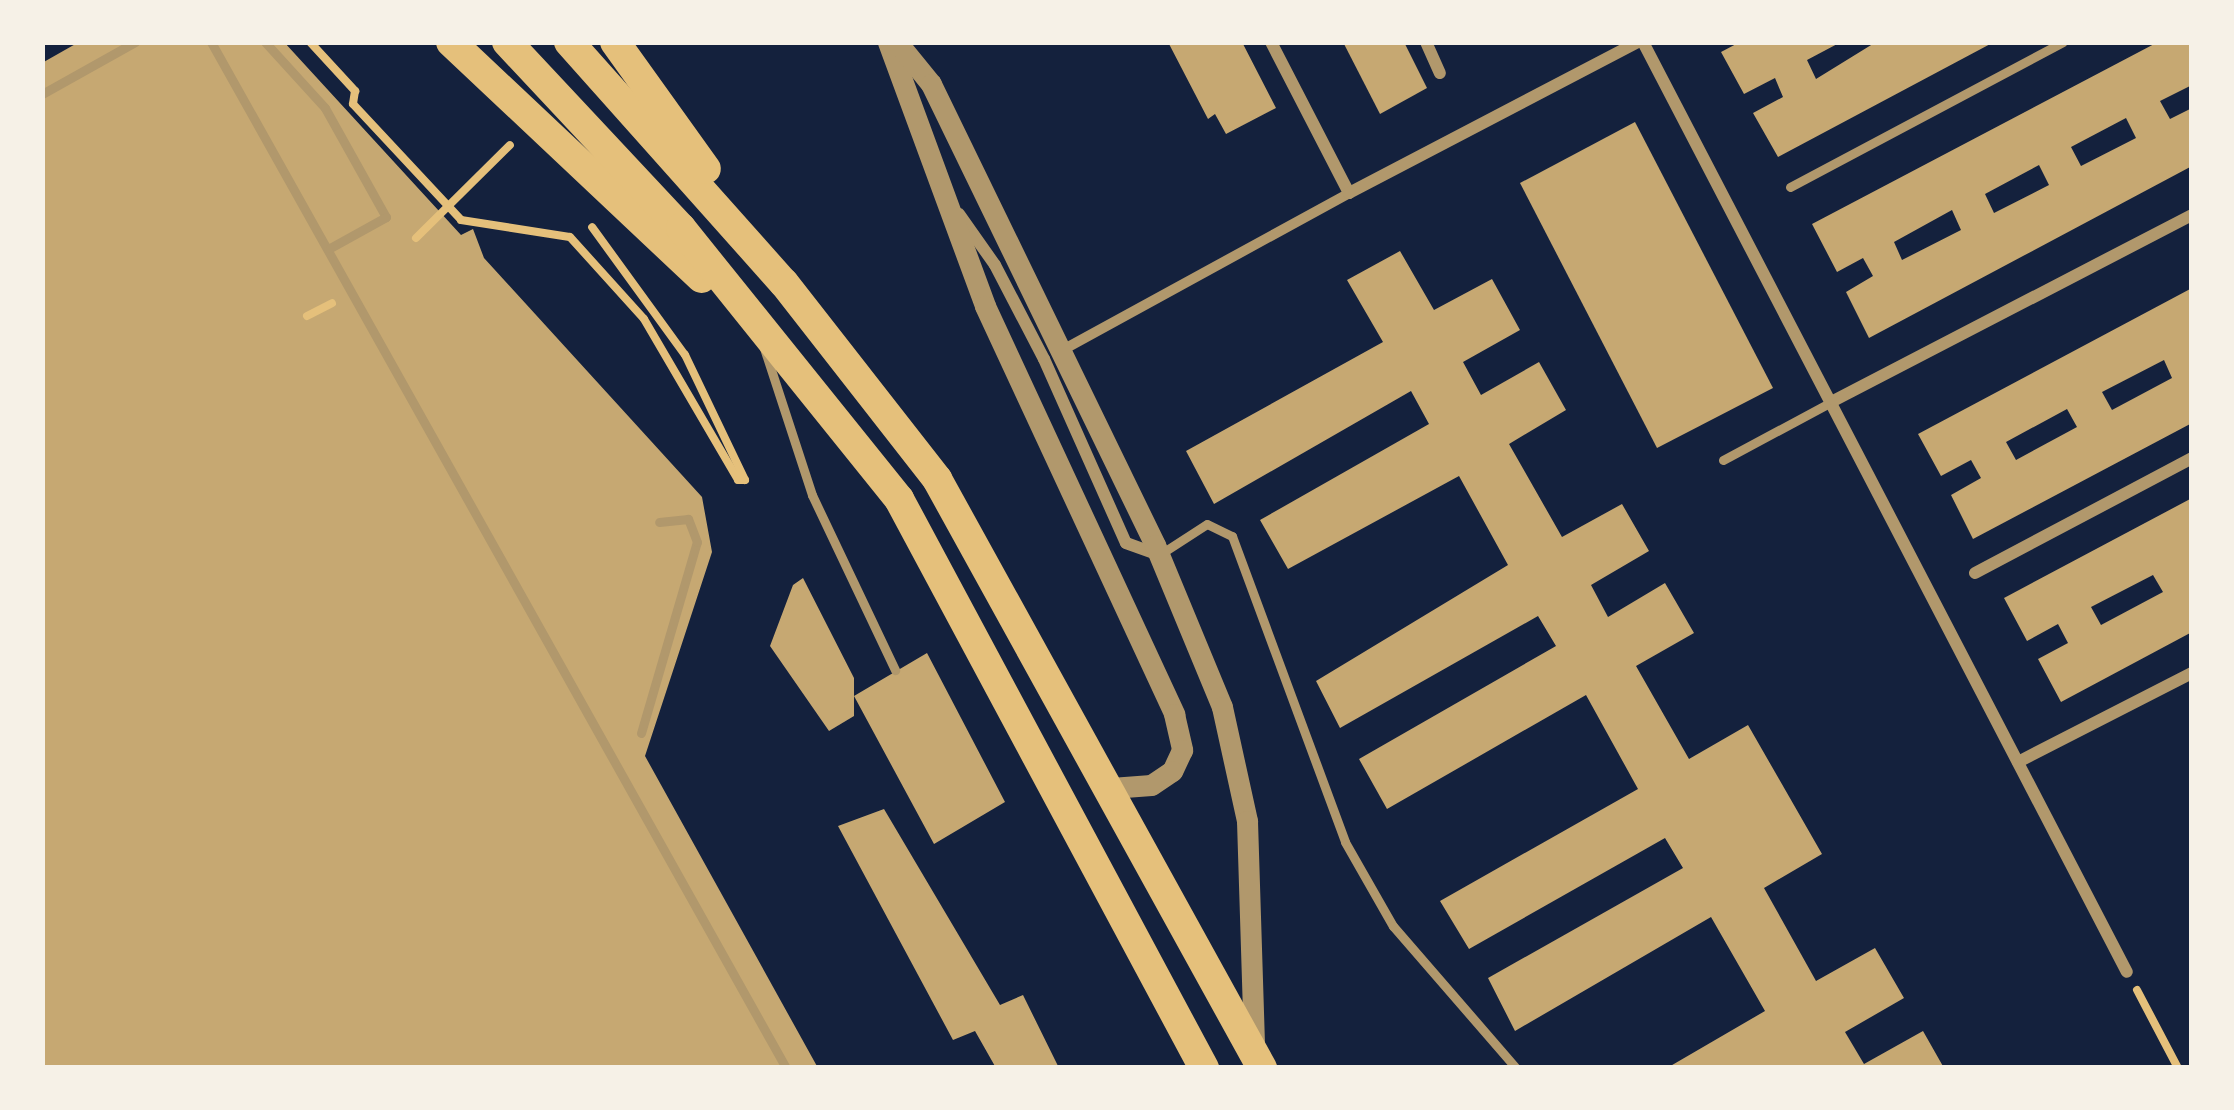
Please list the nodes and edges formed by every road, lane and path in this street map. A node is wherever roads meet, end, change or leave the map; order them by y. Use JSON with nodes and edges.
{"nodes":[{"id":1,"x":136,"y":42,"type":"edge"},
{"id":2,"x":211,"y":42,"type":"edge"},
{"id":3,"x":265,"y":42,"type":"edge"},
{"id":4,"x":293,"y":42,"type":"edge"},
{"id":5,"x":310,"y":42,"type":"edge"},
{"id":6,"x":451,"y":42,"type":"edge"},
{"id":7,"x":507,"y":42,"type":"edge"},
{"id":8,"x":569,"y":42,"type":"edge"},
{"id":9,"x":615,"y":42,"type":"edge"},
{"id":10,"x":892,"y":42,"type":"edge"},
{"id":11,"x":1271,"y":42,"type":"edge"},
{"id":12,"x":1426,"y":42,"type":"edge"},
{"id":13,"x":1641,"y":42,"type":"edge"},
{"id":14,"x":2063,"y":42,"type":"edge"},
{"id":15,"x":1440,"y":73,"type":"dead end"},
{"id":16,"x":42,"y":94,"type":"edge"},
{"id":17,"x":506,"y":131,"type":"dead end"},
{"id":18,"x":520,"y":147,"type":"dead end"},
{"id":19,"x":1790,"y":187,"type":"dead end"},
{"id":20,"x":1349,"y":193,"type":"junction"},
{"id":21,"x":951,"y":204,"type":"junction"},
{"id":22,"x":579,"y":211,"type":"dead end"},
{"id":23,"x":2192,"y":215,"type":"edge"},
{"id":24,"x":416,"y":238,"type":"dead end"},
{"id":25,"x":330,"y":248,"type":"junction"},
{"id":26,"x":784,"y":283,"type":"junction"},
{"id":27,"x":342,"y":297,"type":"dead end"},
{"id":28,"x":307,"y":316,"type":"dead end"},
{"id":29,"x":758,"y":332,"type":"junction"},
{"id":30,"x":1059,"y":352,"type":"junction"},
{"id":31,"x":802,"y":373,"type":"junction"},
{"id":32,"x":1835,"y":400,"type":"junction"},
{"id":33,"x":2192,"y":458,"type":"edge"},
{"id":34,"x":1723,"y":460,"type":"dead end"},
{"id":35,"x":659,"y":522,"type":"dead end"},
{"id":36,"x":1159,"y":555,"type":"junction"},
{"id":37,"x":1975,"y":573,"type":"dead end"},
{"id":38,"x":895,"y":670,"type":"dead end"},
{"id":39,"x":2192,"y":673,"type":"edge"},
{"id":40,"x":640,"y":733,"type":"dead end"},
{"id":41,"x":2018,"y":762,"type":"junction"},
{"id":42,"x":1112,"y":788,"type":"junction"},
{"id":43,"x":2127,"y":972,"type":"joint"},
{"id":44,"x":1258,"y":1061,"type":"edge"},
{"id":45,"x":786,"y":1068,"type":"edge"},
{"id":46,"x":1204,"y":1068,"type":"edge"},
{"id":47,"x":1516,"y":1068,"type":"edge"},
{"id":48,"x":2178,"y":1068,"type":"edge"}],
"edges":[{"from":1,"to":16,"type":"lane"},
{"from":2,"to":25,"type":"lane"},
{"from":3,"to":25,"type":"lane"},
{"from":4,"to":24,"type":"path"},
{"from":5,"to":22,"type":"path"},
{"from":6,"to":29,"type":"main road"},
{"from":7,"to":31,"type":"main road"},
{"from":8,"to":26,"type":"main road"},
{"from":9,"to":26,"type":"main road"},
{"from":10,"to":21,"type":"street"},
{"from":10,"to":30,"type":"street"},
{"from":11,"to":20,"type":"street"},
{"from":12,"to":15,"type":"street"},
{"from":13,"to":20,"type":"street"},
{"from":13,"to":32,"type":"street"},
{"from":14,"to":19,"type":"lane"},
{"from":17,"to":18,"type":"path"},
{"from":20,"to":30,"type":"street"},
{"from":21,"to":36,"type":"street"},
{"from":21,"to":42,"type":"street"},
{"from":23,"to":32,"type":"street"},
{"from":25,"to":45,"type":"lane"},
{"from":26,"to":42,"type":"main road"},
{"from":27,"to":28,"type":"path"},
{"from":29,"to":31,"type":"main road"},
{"from":29,"to":38,"type":"lane"},
{"from":30,"to":36,"type":"street"},
{"from":31,"to":46,"type":"main road"},
{"from":32,"to":34,"type":"lane"},
{"from":32,"to":41,"type":"street"},
{"from":33,"to":37,"type":"street"},
{"from":35,"to":40,"type":"lane"},
{"from":36,"to":44,"type":"street"},
{"from":36,"to":47,"type":"lane"},
{"from":39,"to":41,"type":"street"},
{"from":41,"to":43,"type":"street"},
{"from":42,"to":44,"type":"main road"},
{"from":43,"to":48,"type":"path"}]}
